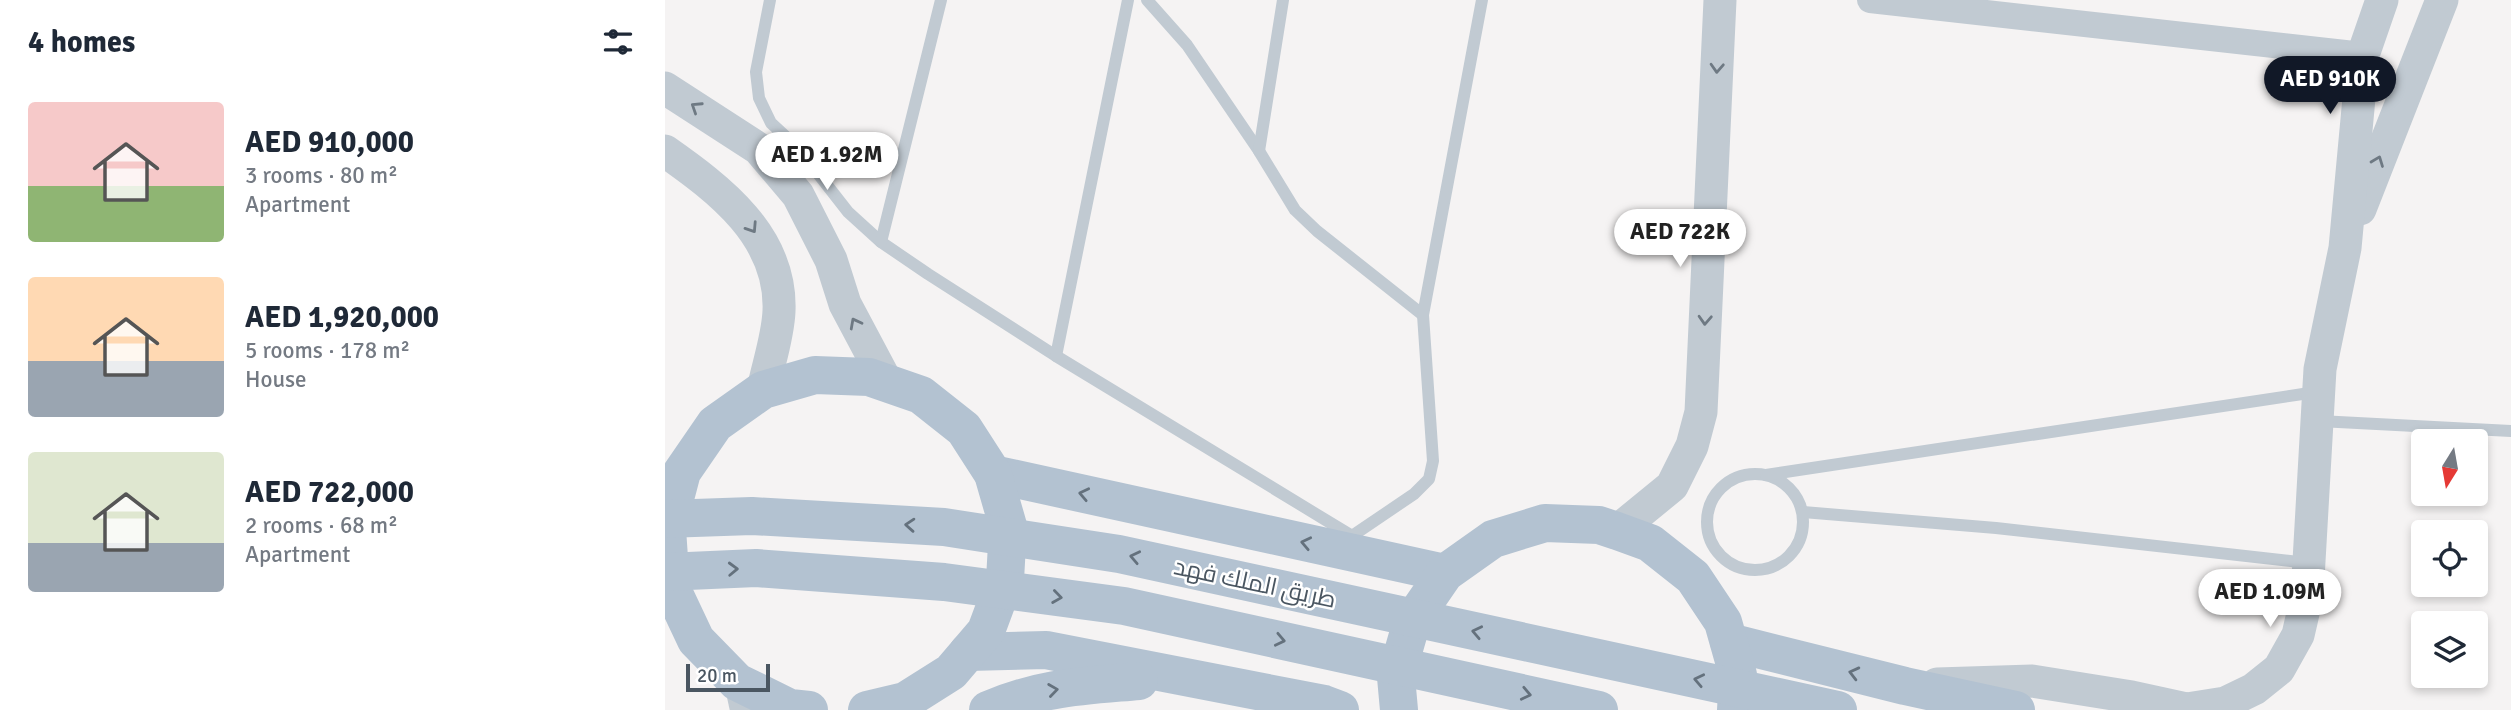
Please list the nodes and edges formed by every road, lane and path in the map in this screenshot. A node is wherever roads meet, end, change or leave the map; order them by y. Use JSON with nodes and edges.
{"nodes":[{"id":1,"x":770,"y":0,"type":"edge"},
{"id":2,"x":941,"y":0,"type":"edge"},
{"id":3,"x":1128,"y":0,"type":"edge"},
{"id":4,"x":1147,"y":0,"type":"edge"},
{"id":5,"x":1283,"y":0,"type":"edge"},
{"id":6,"x":1482,"y":0,"type":"edge"},
{"id":7,"x":1720,"y":0,"type":"edge"},
{"id":8,"x":1870,"y":0,"type":"edge"},
{"id":9,"x":2382,"y":0,"type":"edge"},
{"id":10,"x":2442,"y":0,"type":"edge"},
{"id":11,"x":2363,"y":55,"type":"junction"},
{"id":12,"x":665,"y":88,"type":"edge"},
{"id":13,"x":665,"y":151,"type":"edge"},
{"id":14,"x":1259,"y":151,"type":"junction"},
{"id":15,"x":881,"y":242,"type":"junction"},
{"id":16,"x":2345,"y":248,"type":"junction"},
{"id":17,"x":1423,"y":315,"type":"junction"},
{"id":18,"x":1056,"y":356,"type":"junction"},
{"id":19,"x":887,"y":383,"type":"junction"},
{"id":20,"x":763,"y":390,"type":"junction"},
{"id":21,"x":2317,"y":406,"type":"junction"},
{"id":22,"x":2511,"y":431,"type":"edge"},
{"id":23,"x":673,"y":473,"type":"edge"},
{"id":24,"x":993,"y":474,"type":"junction"},
{"id":25,"x":1766,"y":475,"type":"junction"},
{"id":26,"x":1803,"y":512,"type":"junction"},
{"id":27,"x":665,"y":519,"type":"edge"},
{"id":28,"x":1617,"y":531,"type":"junction"},
{"id":29,"x":1351,"y":544,"type":"junction"},
{"id":30,"x":2308,"y":563,"type":"junction"},
{"id":31,"x":665,"y":572,"type":"edge"},
{"id":32,"x":1445,"y":573,"type":"junction"},
{"id":33,"x":673,"y":610,"type":"edge"},
{"id":34,"x":1729,"y":642,"type":"junction"},
{"id":35,"x":968,"y":652,"type":"junction"},
{"id":36,"x":1186,"y":677,"type":"junction"},
{"id":37,"x":1905,"y":685,"type":"junction"},
{"id":38,"x":740,"y":696,"type":"edge"},
{"id":39,"x":809,"y":710,"type":"edge"},
{"id":40,"x":867,"y":710,"type":"edge"},
{"id":41,"x":988,"y":710,"type":"edge"},
{"id":42,"x":1250,"y":710,"type":"edge"},
{"id":43,"x":1340,"y":710,"type":"edge"},
{"id":44,"x":1399,"y":710,"type":"edge"},
{"id":45,"x":1599,"y":710,"type":"edge"},
{"id":46,"x":1736,"y":710,"type":"edge"},
{"id":47,"x":1838,"y":710,"type":"edge"},
{"id":48,"x":2016,"y":710,"type":"edge"}],
"edges":[{"from":1,"to":15,"type":"lane"},
{"from":2,"to":15,"type":"lane"},
{"from":3,"to":18,"type":"lane"},
{"from":4,"to":14,"type":"lane"},
{"from":5,"to":14,"type":"lane"},
{"from":6,"to":17,"type":"lane"},
{"from":7,"to":28,"type":"street","one_way":true},
{"from":8,"to":11,"type":"street"},
{"from":9,"to":11,"type":"street"},
{"from":16,"to":10,"type":"street","one_way":true},
{"from":11,"to":16,"type":"street"},
{"from":19,"to":12,"type":"street","one_way":true},
{"from":13,"to":20,"type":"street","one_way":true},
{"from":14,"to":17,"type":"lane"},
{"from":15,"to":18,"type":"lane"},
{"from":16,"to":21,"type":"street"},
{"from":17,"to":29,"type":"lane"},
{"from":18,"to":29,"type":"lane"},
{"from":19,"to":20,"type":"main road"},
{"from":19,"to":24,"type":"main road"},
{"from":20,"to":23,"type":"main road"},
{"from":21,"to":22,"type":"lane"},
{"from":21,"to":25,"type":"lane"},
{"from":21,"to":30,"type":"street"},
{"from":23,"to":33,"type":"main road"},
{"from":29,"to":24,"type":"main road","one_way":true},
{"from":24,"to":35,"type":"main road"},
{"from":25,"to":26,"type":"lane"},
{"from":25,"to":26,"type":"lane"},
{"from":26,"to":30,"type":"lane"},
{"from":47,"to":27,"type":"main road","name":"طريق الملك فهد","one_way":true,"bridge":true},
{"from":28,"to":32,"type":"main road"},
{"from":28,"to":34,"type":"main road"},
{"from":29,"to":32,"type":"main road"},
{"from":30,"to":37,"type":"street"},
{"from":31,"to":45,"type":"main road","name":"طريق الملك فهد","one_way":true,"bridge":true},
{"from":32,"to":44,"type":"main road"},
{"from":33,"to":38,"type":"main road"},
{"from":37,"to":34,"type":"main road","one_way":true},
{"from":34,"to":46,"type":"main road"},
{"from":35,"to":36,"type":"main road"},
{"from":35,"to":40,"type":"main road"},
{"from":41,"to":36,"type":"main road","one_way":true},
{"from":36,"to":42,"type":"main road"},
{"from":36,"to":43,"type":"main road"},
{"from":37,"to":48,"type":"main road"},
{"from":38,"to":39,"type":"main road"}]}
